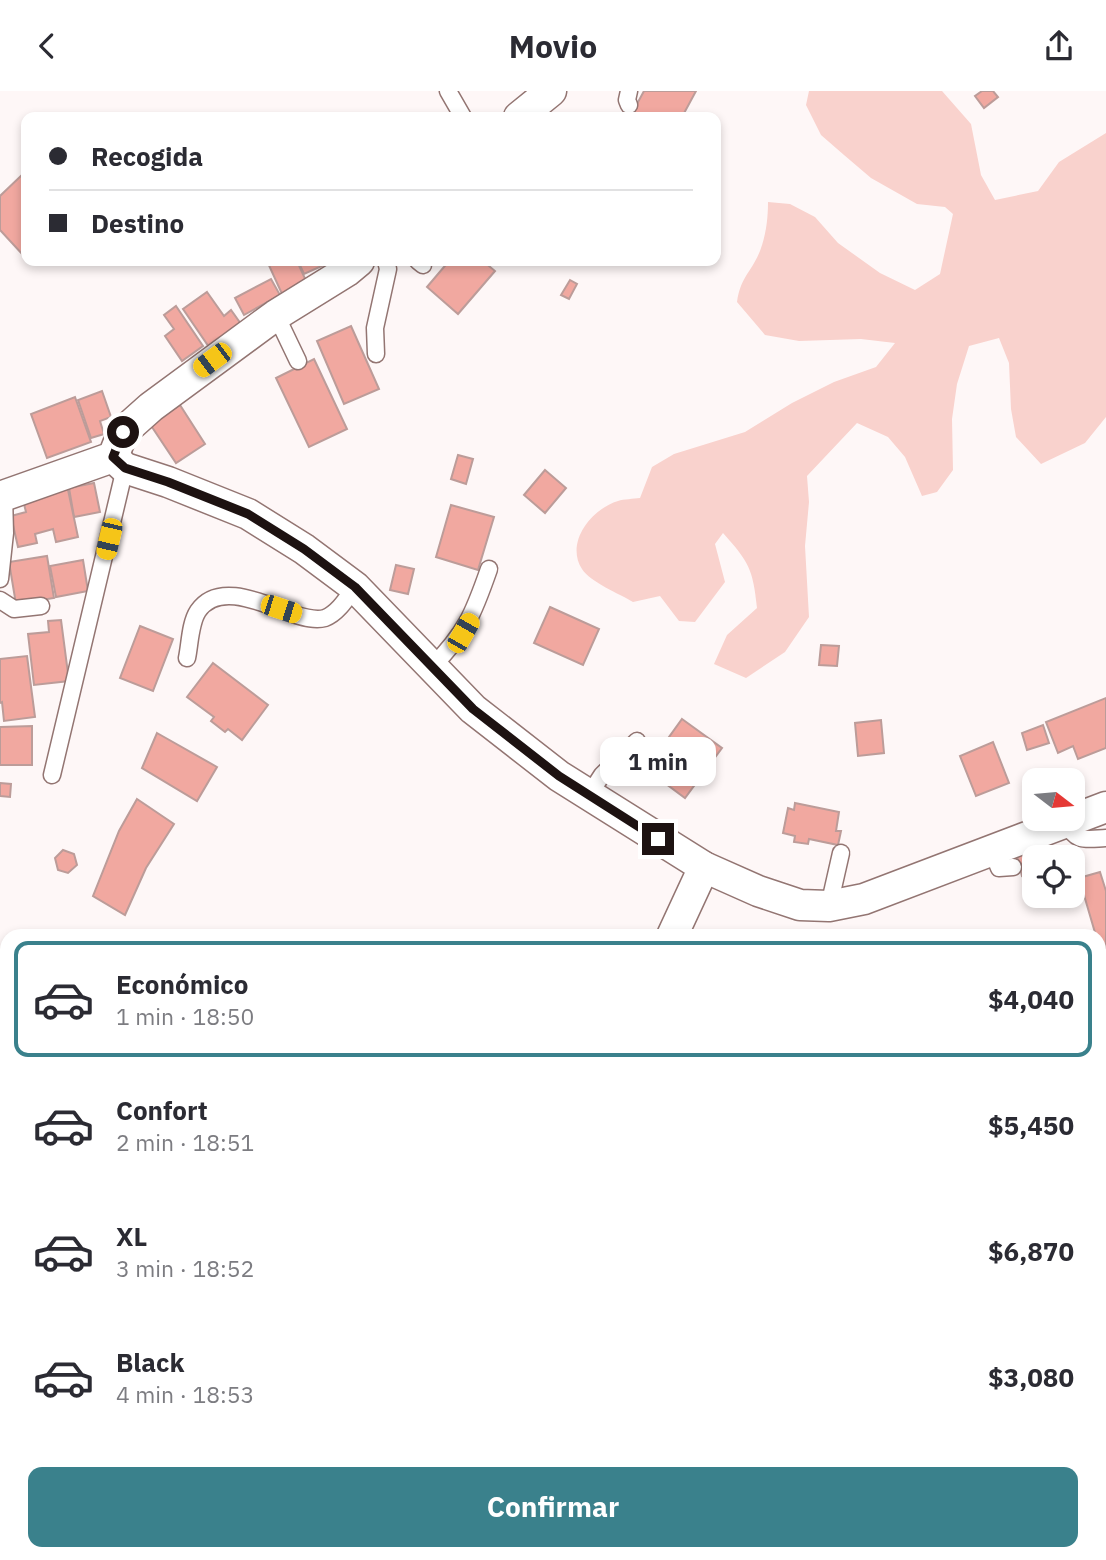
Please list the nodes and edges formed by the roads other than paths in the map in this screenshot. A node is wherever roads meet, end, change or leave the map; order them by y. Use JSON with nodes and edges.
{"nodes":[{"id":1,"x":448,"y":91,"type":"edge"},
{"id":2,"x":551,"y":91,"type":"edge"},
{"id":3,"x":568,"y":91,"type":"edge"},
{"id":4,"x":460,"y":112,"type":"edge"},
{"id":5,"x":525,"y":112,"type":"edge"},
{"id":6,"x":353,"y":266,"type":"edge"},
{"id":7,"x":387,"y":266,"type":"edge"},
{"id":8,"x":276,"y":315,"type":"junction"},
{"id":9,"x":376,"y":354,"type":"dead end"},
{"id":10,"x":298,"y":361,"type":"dead end"},
{"id":11,"x":119,"y":462,"type":"junction"},
{"id":12,"x":2,"y":496,"type":"edge"},
{"id":13,"x":489,"y":569,"type":"dead end"},
{"id":14,"x":0,"y":579,"type":"edge"},
{"id":15,"x":355,"y":587,"type":"junction"},
{"id":16,"x":0,"y":600,"type":"edge"},
{"id":17,"x":41,"y":606,"type":"dead end"},
{"id":18,"x":187,"y":658,"type":"dead end"},
{"id":19,"x":432,"y":667,"type":"junction"},
{"id":20,"x":637,"y":741,"type":"dead end"},
{"id":21,"x":52,"y":775,"type":"dead end"},
{"id":22,"x":589,"y":795,"type":"junction"},
{"id":23,"x":1106,"y":807,"type":"edge"},
{"id":24,"x":1085,"y":816,"type":"edge"},
{"id":25,"x":1053,"y":831,"type":"edge"},
{"id":26,"x":1070,"y":831,"type":"edge"},
{"id":27,"x":1106,"y":838,"type":"edge"},
{"id":28,"x":841,"y":853,"type":"dead end"},
{"id":29,"x":704,"y":867,"type":"junction"},
{"id":30,"x":828,"y":907,"type":"junction"},
{"id":31,"x":675,"y":929,"type":"edge"}],
"edges":[{"from":1,"to":4,"type":"lane"},
{"from":2,"to":3,"type":"lane"},
{"from":2,"to":5,"type":"street"},
{"from":6,"to":8,"type":"street"},
{"from":7,"to":9,"type":"lane"},
{"from":8,"to":10,"type":"lane"},
{"from":8,"to":11,"type":"street"},
{"from":11,"to":12,"type":"street"},
{"from":11,"to":15,"type":"street"},
{"from":11,"to":21,"type":"lane"},
{"from":12,"to":14,"type":"lane"},
{"from":13,"to":19,"type":"lane"},
{"from":15,"to":18,"type":"lane"},
{"from":15,"to":19,"type":"street"},
{"from":16,"to":17,"type":"lane"},
{"from":19,"to":22,"type":"street"},
{"from":20,"to":22,"type":"lane"},
{"from":22,"to":29,"type":"street"},
{"from":23,"to":24,"type":"street"},
{"from":25,"to":30,"type":"street"},
{"from":26,"to":27,"type":"lane"},
{"from":28,"to":30,"type":"lane"},
{"from":29,"to":30,"type":"street"},
{"from":29,"to":31,"type":"street"}]}
